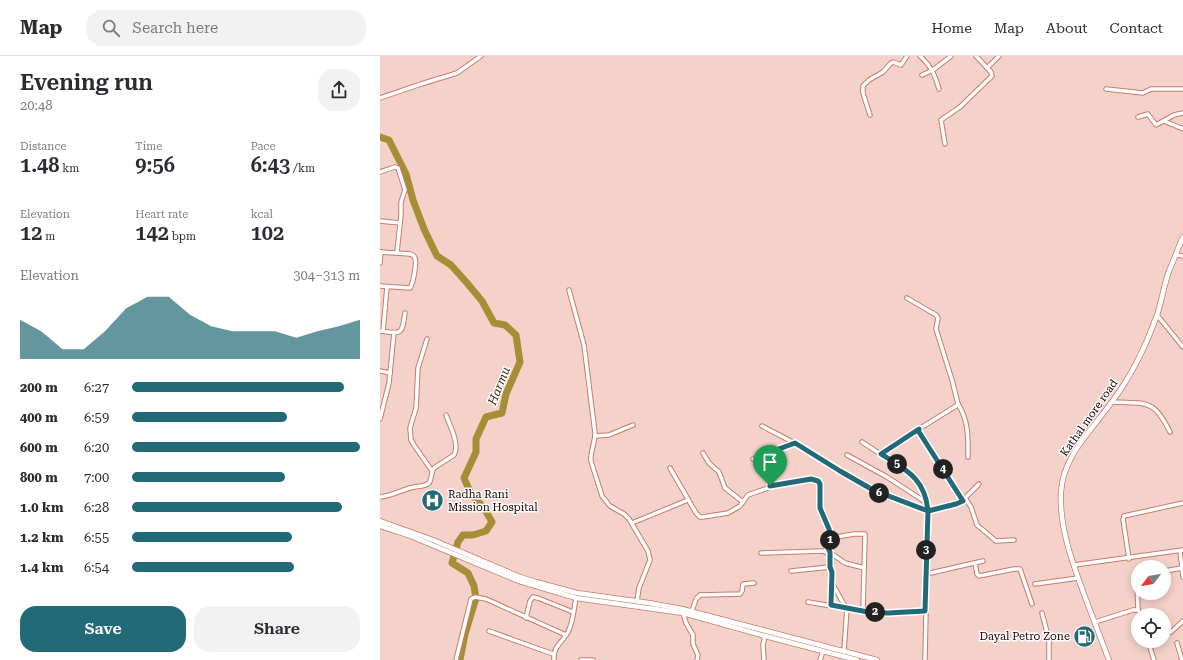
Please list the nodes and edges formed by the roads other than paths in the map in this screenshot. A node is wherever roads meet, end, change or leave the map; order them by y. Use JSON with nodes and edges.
{"nodes":[{"id":1,"x":480,"y":56,"type":"edge"},
{"id":2,"x":907,"y":56,"type":"edge"},
{"id":3,"x":920,"y":56,"type":"edge"},
{"id":4,"x":950,"y":56,"type":"edge"},
{"id":5,"x":976,"y":56,"type":"edge"},
{"id":6,"x":999,"y":56,"type":"edge"},
{"id":7,"x":988,"y":68,"type":"junction"},
{"id":8,"x":933,"y":70,"type":"junction"},
{"id":9,"x":922,"y":75,"type":"dead end"},
{"id":10,"x":939,"y":89,"type":"dead end"},
{"id":11,"x":1183,"y":89,"type":"edge"},
{"id":12,"x":1106,"y":90,"type":"dead end"},
{"id":13,"x":380,"y":98,"type":"edge"},
{"id":14,"x":1183,"y":114,"type":"edge"},
{"id":15,"x":870,"y":115,"type":"dead end"},
{"id":16,"x":1138,"y":116,"type":"dead end"},
{"id":17,"x":1164,"y":121,"type":"junction"},
{"id":18,"x":1183,"y":128,"type":"edge"},
{"id":19,"x":945,"y":144,"type":"dead end"},
{"id":20,"x":380,"y":172,"type":"edge"},
{"id":21,"x":380,"y":221,"type":"edge"},
{"id":22,"x":400,"y":223,"type":"junction"},
{"id":23,"x":1183,"y":237,"type":"edge"},
{"id":24,"x":381,"y":252,"type":"edge"},
{"id":25,"x":397,"y":252,"type":"junction"},
{"id":26,"x":1176,"y":255,"type":"junction"},
{"id":27,"x":1183,"y":256,"type":"edge"},
{"id":28,"x":380,"y":263,"type":"edge"},
{"id":29,"x":380,"y":286,"type":"edge"},
{"id":30,"x":387,"y":287,"type":"junction"},
{"id":31,"x":569,"y":290,"type":"dead end"},
{"id":32,"x":907,"y":298,"type":"dead end"},
{"id":33,"x":405,"y":313,"type":"dead end"},
{"id":34,"x":1157,"y":315,"type":"junction"},
{"id":35,"x":381,"y":331,"type":"edge"},
{"id":36,"x":394,"y":333,"type":"junction"},
{"id":37,"x":427,"y":339,"type":"dead end"},
{"id":38,"x":1183,"y":347,"type":"edge"},
{"id":39,"x":380,"y":371,"type":"edge"},
{"id":40,"x":390,"y":373,"type":"junction"},
{"id":41,"x":1112,"y":402,"type":"junction"},
{"id":42,"x":958,"y":404,"type":"junction"},
{"id":43,"x":382,"y":407,"type":"edge"},
{"id":44,"x":446,"y":415,"type":"dead end"},
{"id":45,"x":380,"y":419,"type":"edge"},
{"id":46,"x":633,"y":425,"type":"dead end"},
{"id":47,"x":762,"y":426,"type":"dead end"},
{"id":48,"x":919,"y":429,"type":"junction"},
{"id":49,"x":1170,"y":432,"type":"dead end"},
{"id":50,"x":595,"y":436,"type":"junction"},
{"id":51,"x":862,"y":442,"type":"dead end"},
{"id":52,"x":795,"y":443,"type":"junction"},
{"id":53,"x":703,"y":453,"type":"dead end"},
{"id":54,"x":768,"y":453,"type":"junction"},
{"id":55,"x":881,"y":454,"type":"junction"},
{"id":56,"x":847,"y":455,"type":"dead end"},
{"id":57,"x":968,"y":457,"type":"dead end"},
{"id":58,"x":752,"y":459,"type":"dead end"},
{"id":59,"x":670,"y":468,"type":"dead end"},
{"id":60,"x":432,"y":471,"type":"junction"},
{"id":61,"x":979,"y":484,"type":"dead end"},
{"id":62,"x":770,"y":486,"type":"junction"},
{"id":63,"x":380,"y":497,"type":"edge"},
{"id":64,"x":964,"y":499,"type":"junction"},
{"id":65,"x":688,"y":500,"type":"junction"},
{"id":66,"x":743,"y":502,"type":"junction"},
{"id":67,"x":927,"y":503,"type":"junction"},
{"id":68,"x":1183,"y":503,"type":"edge"},
{"id":69,"x":928,"y":511,"type":"junction"},
{"id":70,"x":380,"y":521,"type":"edge"},
{"id":71,"x":632,"y":523,"type":"junction"},
{"id":72,"x":380,"y":526,"type":"edge"},
{"id":73,"x":831,"y":538,"type":"junction"},
{"id":74,"x":1014,"y":540,"type":"dead end"},
{"id":75,"x":449,"y":549,"type":"junction"},
{"id":76,"x":1182,"y":550,"type":"edge"},
{"id":77,"x":830,"y":552,"type":"junction"},
{"id":78,"x":761,"y":553,"type":"dead end"},
{"id":79,"x":463,"y":554,"type":"junction"},
{"id":80,"x":1128,"y":559,"type":"junction"},
{"id":81,"x":983,"y":561,"type":"dead end"},
{"id":82,"x":975,"y":563,"type":"junction"},
{"id":83,"x":1074,"y":565,"type":"junction"},
{"id":84,"x":830,"y":567,"type":"junction"},
{"id":85,"x":864,"y":568,"type":"junction"},
{"id":86,"x":1182,"y":568,"type":"junction"},
{"id":87,"x":1171,"y":570,"type":"edge"},
{"id":88,"x":791,"y":571,"type":"dead end"},
{"id":89,"x":926,"y":574,"type":"junction"},
{"id":90,"x":1183,"y":577,"type":"edge"},
{"id":91,"x":1078,"y":578,"type":"junction"},
{"id":92,"x":754,"y":583,"type":"dead end"},
{"id":93,"x":832,"y":583,"type":"junction"},
{"id":94,"x":1035,"y":584,"type":"dead end"},
{"id":95,"x":576,"y":598,"type":"junction"},
{"id":96,"x":638,"y":602,"type":"junction"},
{"id":97,"x":808,"y":602,"type":"dead end"},
{"id":98,"x":1032,"y":604,"type":"dead end"},
{"id":99,"x":831,"y":605,"type":"junction"},
{"id":100,"x":846,"y":608,"type":"junction"},
{"id":101,"x":863,"y":611,"type":"junction"},
{"id":102,"x":925,"y":611,"type":"junction"},
{"id":103,"x":573,"y":612,"type":"junction"},
{"id":104,"x":692,"y":612,"type":"junction"},
{"id":105,"x":1131,"y":612,"type":"edge"},
{"id":106,"x":683,"y":613,"type":"junction"},
{"id":107,"x":1042,"y":613,"type":"dead end"},
{"id":108,"x":526,"y":618,"type":"junction"},
{"id":109,"x":1183,"y":621,"type":"edge"},
{"id":110,"x":1094,"y":622,"type":"junction"},
{"id":111,"x":489,"y":631,"type":"dead end"},
{"id":112,"x":1171,"y":632,"type":"edge"},
{"id":113,"x":566,"y":635,"type":"junction"},
{"id":114,"x":765,"y":636,"type":"junction"},
{"id":115,"x":1177,"y":643,"type":"dead end"},
{"id":116,"x":1150,"y":648,"type":"edge"},
{"id":117,"x":823,"y":651,"type":"junction"},
{"id":118,"x":844,"y":651,"type":"junction"},
{"id":119,"x":553,"y":654,"type":"junction"},
{"id":120,"x":845,"y":659,"type":"edge"},
{"id":121,"x":456,"y":660,"type":"edge"},
{"id":122,"x":554,"y":660,"type":"edge"},
{"id":123,"x":581,"y":660,"type":"edge"},
{"id":124,"x":593,"y":660,"type":"edge"},
{"id":125,"x":697,"y":660,"type":"edge"},
{"id":126,"x":764,"y":660,"type":"edge"},
{"id":127,"x":820,"y":660,"type":"edge"},
{"id":128,"x":857,"y":660,"type":"edge"},
{"id":129,"x":877,"y":660,"type":"edge"},
{"id":130,"x":925,"y":660,"type":"edge"},
{"id":131,"x":1049,"y":660,"type":"edge"},
{"id":132,"x":1109,"y":660,"type":"edge"},
{"id":133,"x":1154,"y":660,"type":"edge"},
{"id":134,"x":1182,"y":660,"type":"edge"}],
"edges":[{"from":1,"to":13,"type":"street"},
{"from":2,"to":15,"type":"street"},
{"from":3,"to":8,"type":"street"},
{"from":4,"to":8,"type":"street"},
{"from":5,"to":7,"type":"street"},
{"from":6,"to":7,"type":"street"},
{"from":7,"to":19,"type":"street"},
{"from":8,"to":9,"type":"street"},
{"from":8,"to":10,"type":"street"},
{"from":11,"to":12,"type":"street"},
{"from":14,"to":17,"type":"street"},
{"from":16,"to":17,"type":"street"},
{"from":17,"to":18,"type":"street"},
{"from":20,"to":22,"type":"street"},
{"from":21,"to":22,"type":"street"},
{"from":22,"to":25,"type":"street"},
{"from":23,"to":26,"type":"street","name":"Kathal more road"},
{"from":24,"to":25,"type":"street"},
{"from":24,"to":28,"type":"street"},
{"from":25,"to":30,"type":"street"},
{"from":26,"to":27,"type":"street"},
{"from":26,"to":34,"type":"street","name":"Kathal more road"},
{"from":29,"to":30,"type":"street"},
{"from":30,"to":35,"type":"street"},
{"from":31,"to":50,"type":"street"},
{"from":32,"to":42,"type":"street"},
{"from":33,"to":36,"type":"street"},
{"from":34,"to":38,"type":"street"},
{"from":34,"to":41,"type":"street","name":"Kathal more road"},
{"from":35,"to":36,"type":"street"},
{"from":36,"to":40,"type":"street"},
{"from":37,"to":60,"type":"street"},
{"from":39,"to":40,"type":"street"},
{"from":40,"to":43,"type":"street"},
{"from":41,"to":49,"type":"street"},
{"from":41,"to":83,"type":"street","name":"Kathal more road"},
{"from":42,"to":48,"type":"street"},
{"from":42,"to":57,"type":"street"},
{"from":43,"to":45,"type":"street"},
{"from":44,"to":60,"type":"street"},
{"from":46,"to":50,"type":"street"},
{"from":47,"to":52,"type":"street"},
{"from":48,"to":55,"type":"street"},
{"from":48,"to":64,"type":"street"},
{"from":50,"to":71,"type":"street"},
{"from":51,"to":55,"type":"street"},
{"from":52,"to":54,"type":"street"},
{"from":52,"to":69,"type":"street"},
{"from":53,"to":66,"type":"street"},
{"from":54,"to":58,"type":"street"},
{"from":54,"to":62,"type":"street"},
{"from":55,"to":67,"type":"street"},
{"from":56,"to":67,"type":"street"},
{"from":59,"to":65,"type":"street"},
{"from":60,"to":63,"type":"street"},
{"from":61,"to":64,"type":"street"},
{"from":62,"to":66,"type":"street"},
{"from":62,"to":73,"type":"street"},
{"from":64,"to":69,"type":"street"},
{"from":64,"to":74,"type":"street"},
{"from":65,"to":66,"type":"street"},
{"from":65,"to":71,"type":"street"},
{"from":67,"to":69,"type":"street"},
{"from":68,"to":80,"type":"street"},
{"from":69,"to":89,"type":"street"},
{"from":70,"to":75,"type":"street"},
{"from":71,"to":96,"type":"street"},
{"from":72,"to":75,"type":"street"},
{"from":73,"to":77,"type":"street"},
{"from":73,"to":85,"type":"street"},
{"from":75,"to":79,"type":"street"},
{"from":76,"to":80,"type":"street"},
{"from":76,"to":86,"type":"street"},
{"from":77,"to":78,"type":"street"},
{"from":77,"to":84,"type":"street"},
{"from":77,"to":85,"type":"street"},
{"from":79,"to":95,"type":"street"},
{"from":79,"to":96,"type":"street"},
{"from":80,"to":83,"type":"street"},
{"from":81,"to":82,"type":"street"},
{"from":82,"to":89,"type":"street"},
{"from":82,"to":98,"type":"street"},
{"from":83,"to":91,"type":"street","name":"Kathal more road"},
{"from":84,"to":88,"type":"street"},
{"from":84,"to":93,"type":"street"},
{"from":85,"to":101,"type":"street"},
{"from":86,"to":87,"type":"street"},
{"from":86,"to":90,"type":"street"},
{"from":89,"to":102,"type":"street"},
{"from":91,"to":94,"type":"street"},
{"from":91,"to":110,"type":"street","name":"Kathal more road"},
{"from":92,"to":104,"type":"street"},
{"from":93,"to":99,"type":"street"},
{"from":93,"to":100,"type":"street"},
{"from":95,"to":103,"type":"street"},
{"from":95,"to":106,"type":"street"},
{"from":96,"to":104,"type":"street"},
{"from":97,"to":99,"type":"street"},
{"from":99,"to":100,"type":"street"},
{"from":100,"to":101,"type":"street"},
{"from":100,"to":118,"type":"street"},
{"from":101,"to":102,"type":"street"},
{"from":102,"to":130,"type":"street"},
{"from":103,"to":108,"type":"street"},
{"from":103,"to":113,"type":"street"},
{"from":104,"to":118,"type":"street"},
{"from":105,"to":110,"type":"street"},
{"from":106,"to":114,"type":"street"},
{"from":106,"to":125,"type":"street"},
{"from":107,"to":131,"type":"street"},
{"from":108,"to":113,"type":"street"},
{"from":108,"to":121,"type":"street"},
{"from":109,"to":112,"type":"street"},
{"from":110,"to":132,"type":"street","name":"Kathal more road"},
{"from":111,"to":119,"type":"street"},
{"from":113,"to":119,"type":"street"},
{"from":114,"to":117,"type":"street"},
{"from":114,"to":126,"type":"street"},
{"from":115,"to":134,"type":"street"},
{"from":116,"to":133,"type":"street"},
{"from":117,"to":120,"type":"street"},
{"from":117,"to":127,"type":"street"},
{"from":118,"to":129,"type":"street"},
{"from":119,"to":122,"type":"street"},
{"from":120,"to":128,"type":"street"},
{"from":123,"to":124,"type":"street"}]}
